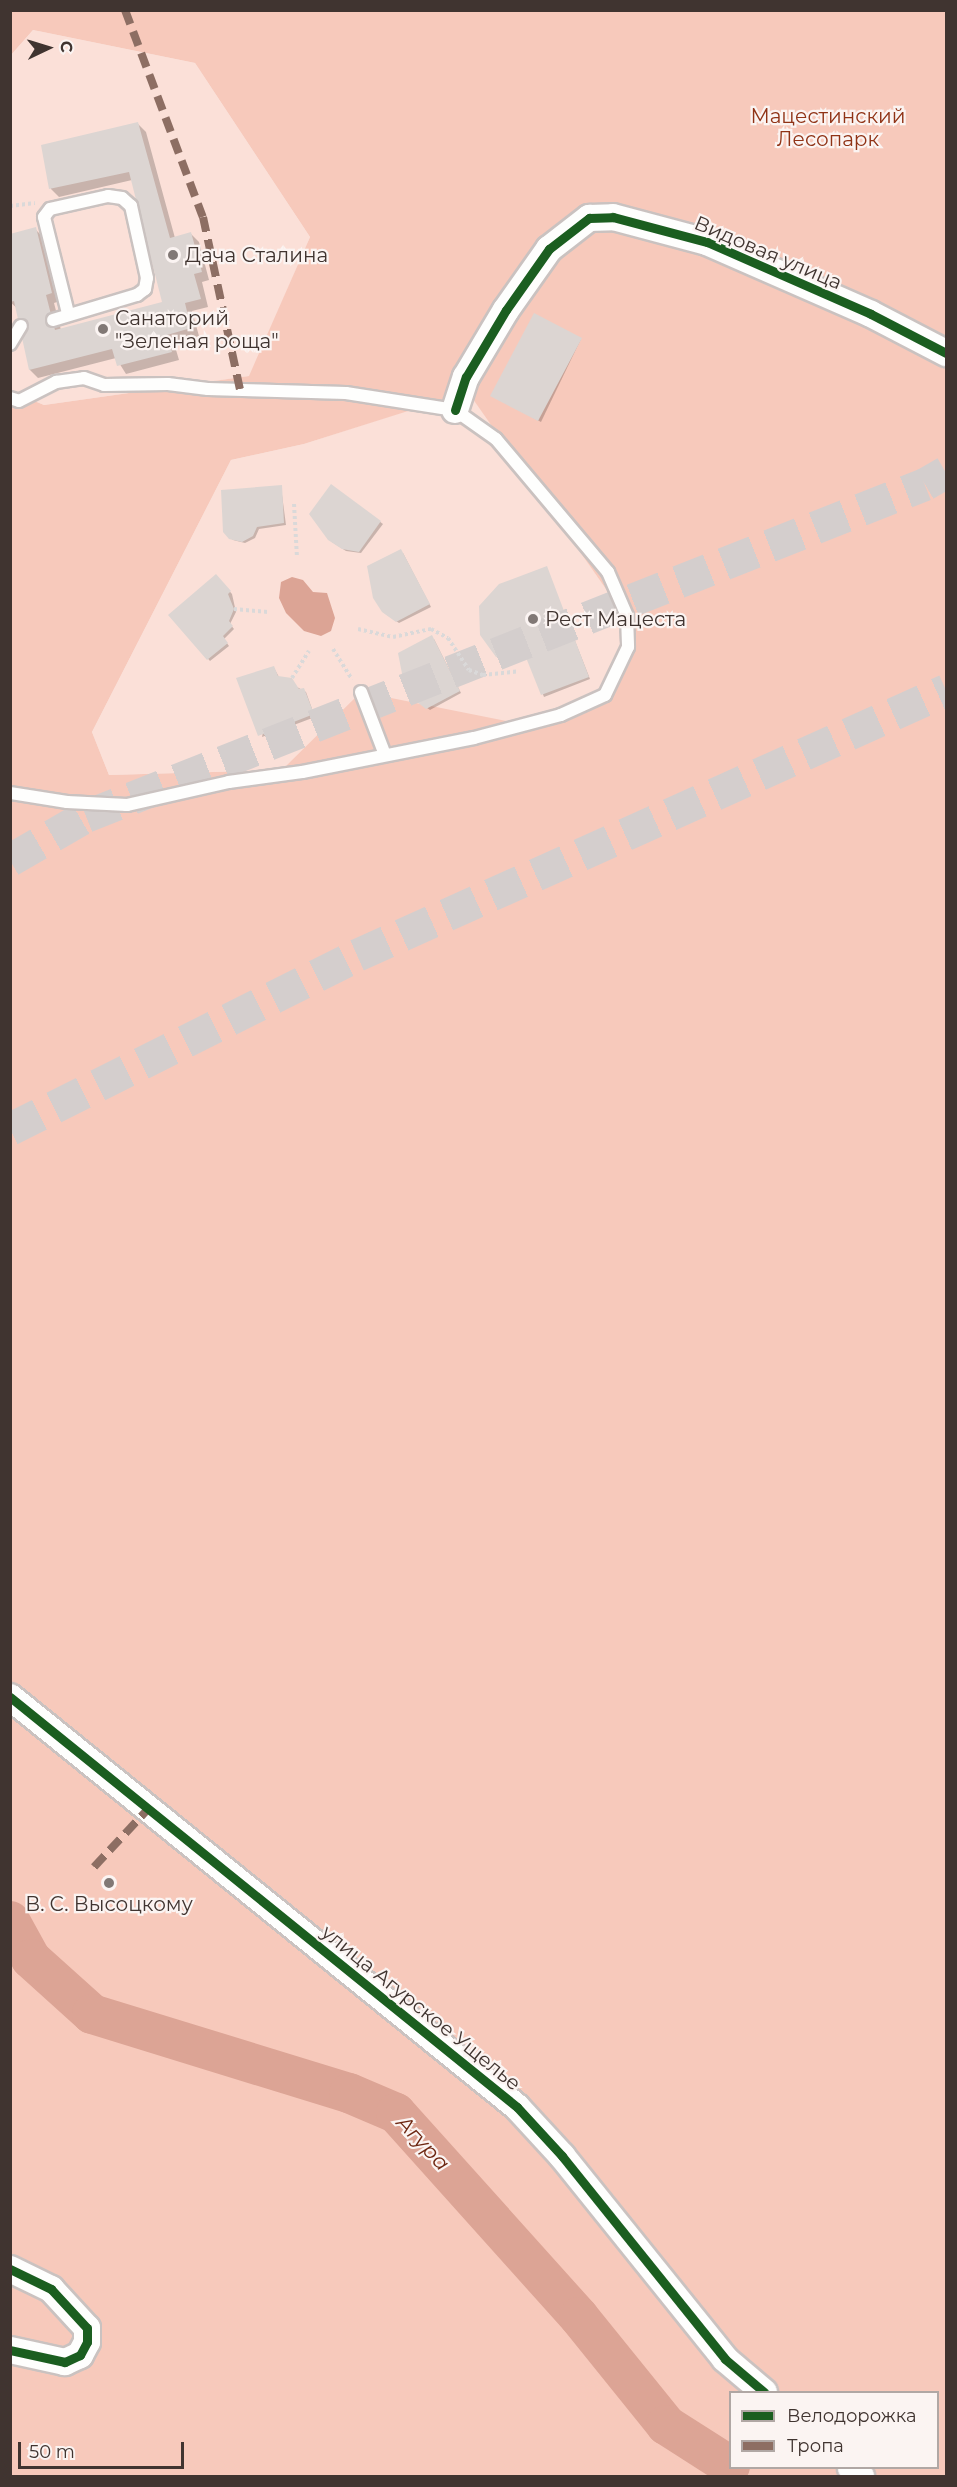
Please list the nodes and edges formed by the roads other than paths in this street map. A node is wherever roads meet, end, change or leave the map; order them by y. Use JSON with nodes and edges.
{"nodes":[{"id":1,"x":68,"y":313,"type":"junction"},
{"id":2,"x":53,"y":320,"type":"dead end"},
{"id":3,"x":21,"y":326,"type":"dead end"},
{"id":4,"x":10,"y":344,"type":"edge"},
{"id":5,"x":946,"y":353,"type":"edge"},
{"id":6,"x":10,"y":398,"type":"edge"},
{"id":7,"x":455,"y":410,"type":"junction"},
{"id":8,"x":361,"y":692,"type":"road end"},
{"id":9,"x":385,"y":755,"type":"junction"},
{"id":10,"x":10,"y":793,"type":"edge"},
{"id":11,"x":10,"y":1697,"type":"edge"},
{"id":12,"x":10,"y":2269,"type":"edge"},
{"id":13,"x":10,"y":2350,"type":"edge"},
{"id":14,"x":763,"y":2391,"type":"edge"}],
"edges":[{"from":1,"to":1,"type":"lane"},
{"from":1,"to":2,"type":"lane"},
{"from":3,"to":4,"type":"lane"},
{"from":5,"to":7,"type":"street","name":"Видовая улица"},
{"from":6,"to":7,"type":"lane"},
{"from":7,"to":9,"type":"lane"},
{"from":8,"to":9,"type":"lane"},
{"from":9,"to":10,"type":"lane"},
{"from":11,"to":14,"type":"street","name":"улица Агурское Ущелье"},
{"from":12,"to":13,"type":"street"}]}
